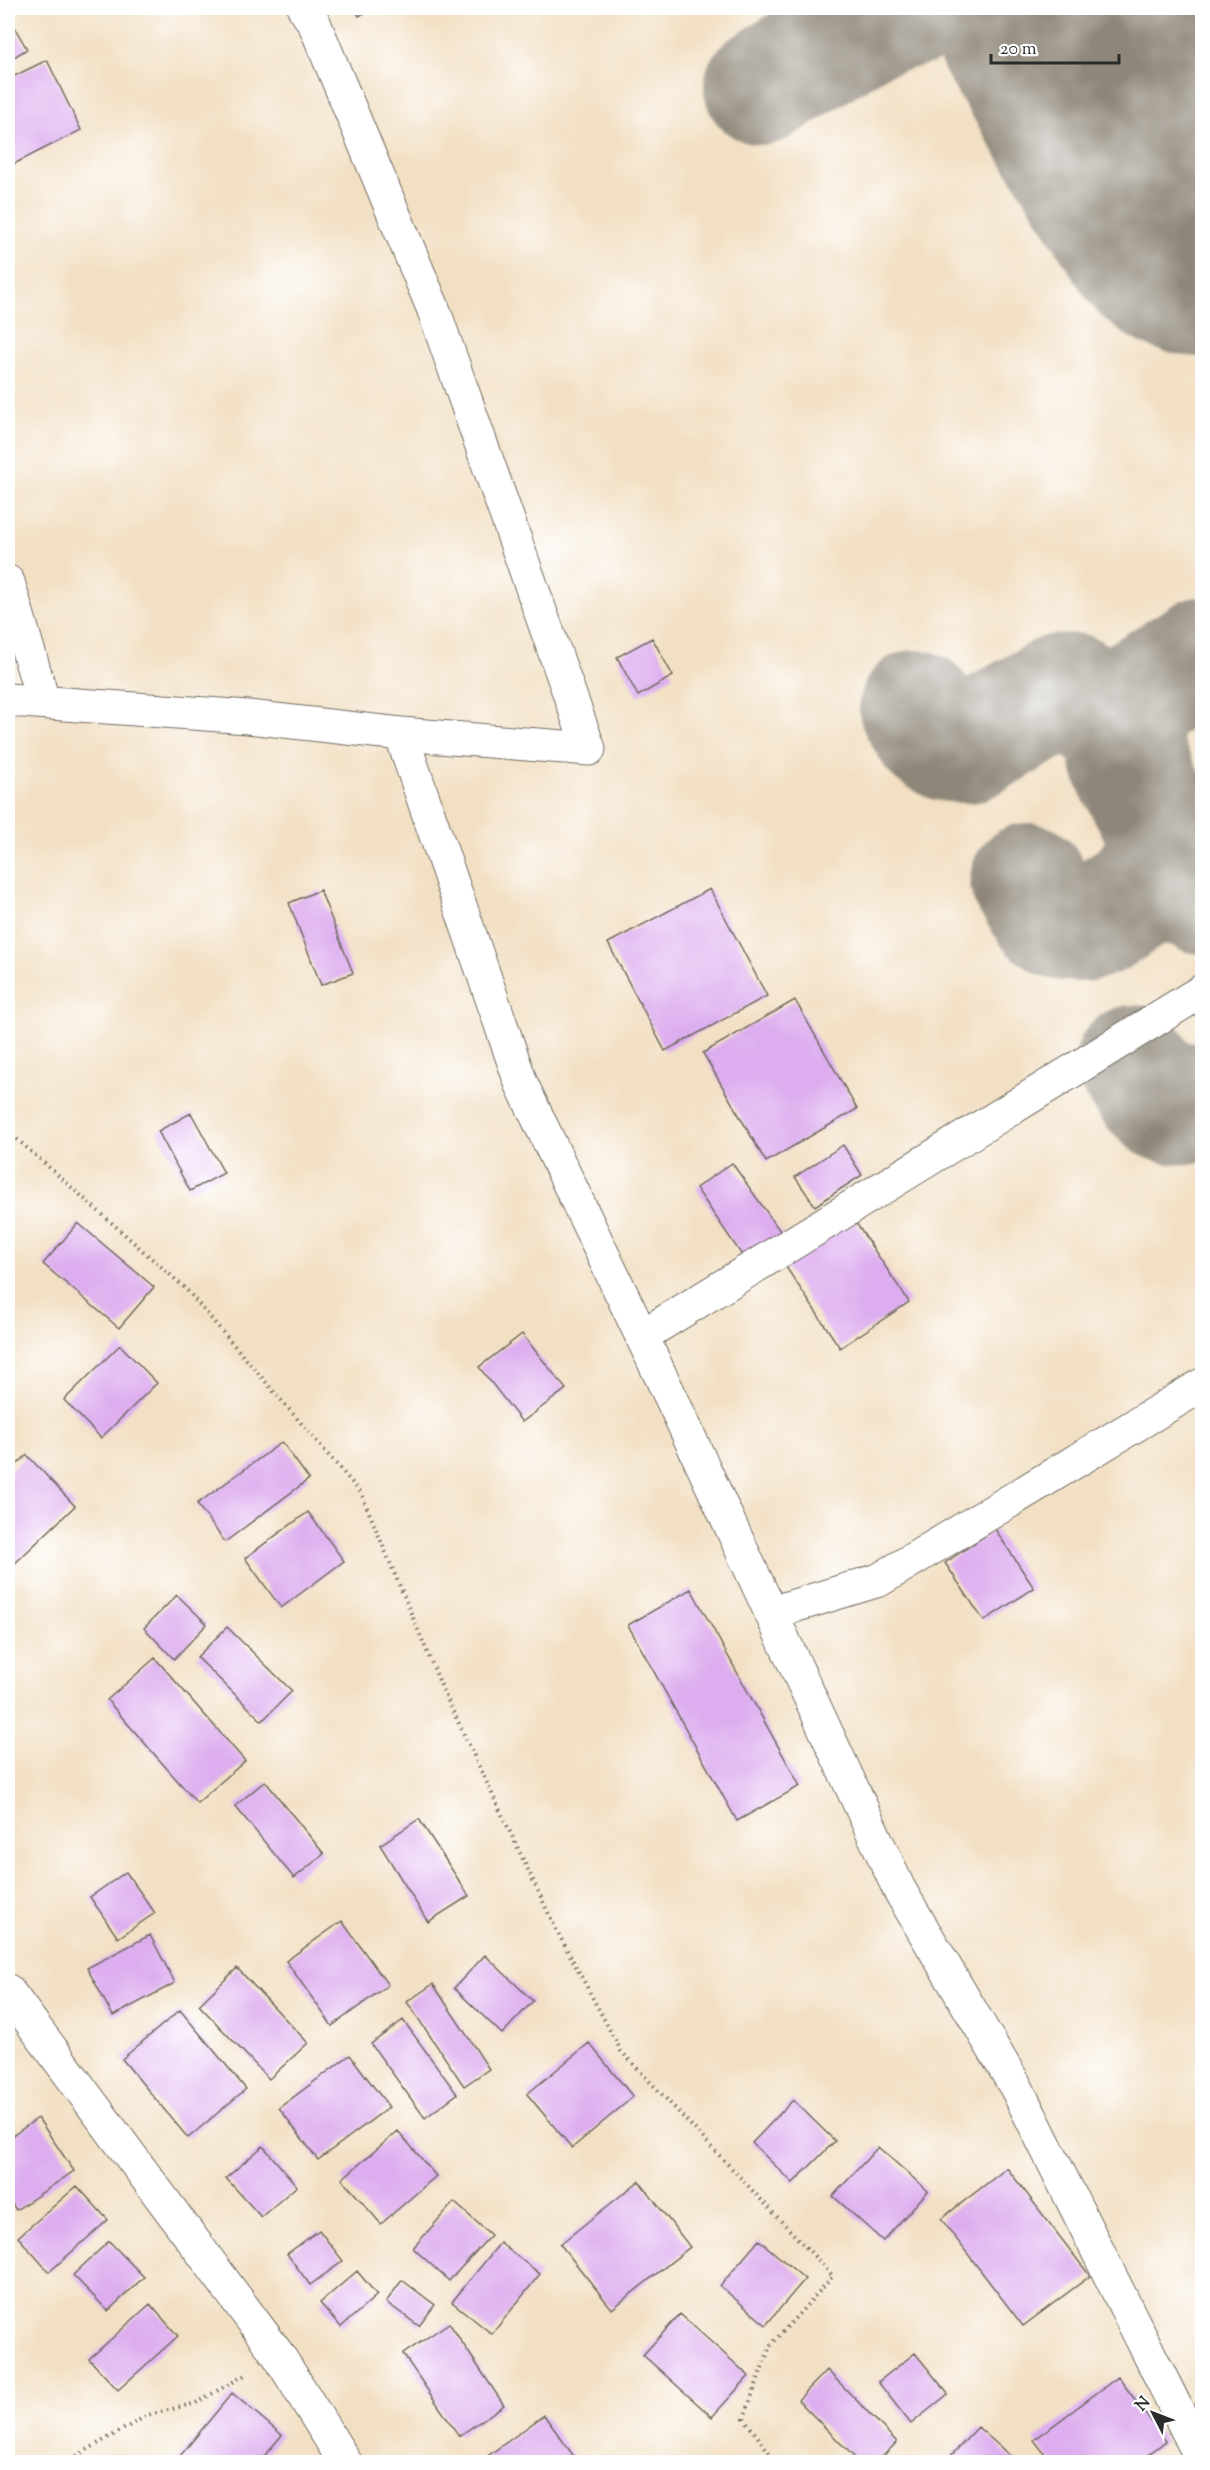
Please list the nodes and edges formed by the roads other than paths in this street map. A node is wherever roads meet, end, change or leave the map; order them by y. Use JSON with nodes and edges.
{"nodes":[{"id":1,"x":304,"y":8,"type":"edge"},
{"id":2,"x":8,"y":582,"type":"edge"},
{"id":3,"x":8,"y":700,"type":"edge"},
{"id":4,"x":44,"y":701,"type":"junction"},
{"id":5,"x":401,"y":734,"type":"junction"},
{"id":6,"x":1203,"y":991,"type":"edge"},
{"id":7,"x":642,"y":1336,"type":"junction"},
{"id":8,"x":1203,"y":1385,"type":"edge"},
{"id":9,"x":771,"y":1612,"type":"junction"},
{"id":10,"x":8,"y":1991,"type":"edge"},
{"id":11,"x":1203,"y":2460,"type":"edge"},
{"id":12,"x":345,"y":2463,"type":"edge"}],
"edges":[{"from":1,"to":5,"type":"street"},
{"from":2,"to":4,"type":"street"},
{"from":3,"to":4,"type":"street"},
{"from":4,"to":5,"type":"street"},
{"from":5,"to":7,"type":"street"},
{"from":6,"to":7,"type":"street"},
{"from":7,"to":9,"type":"street"},
{"from":8,"to":9,"type":"street"},
{"from":9,"to":11,"type":"street"},
{"from":10,"to":12,"type":"street"}]}
